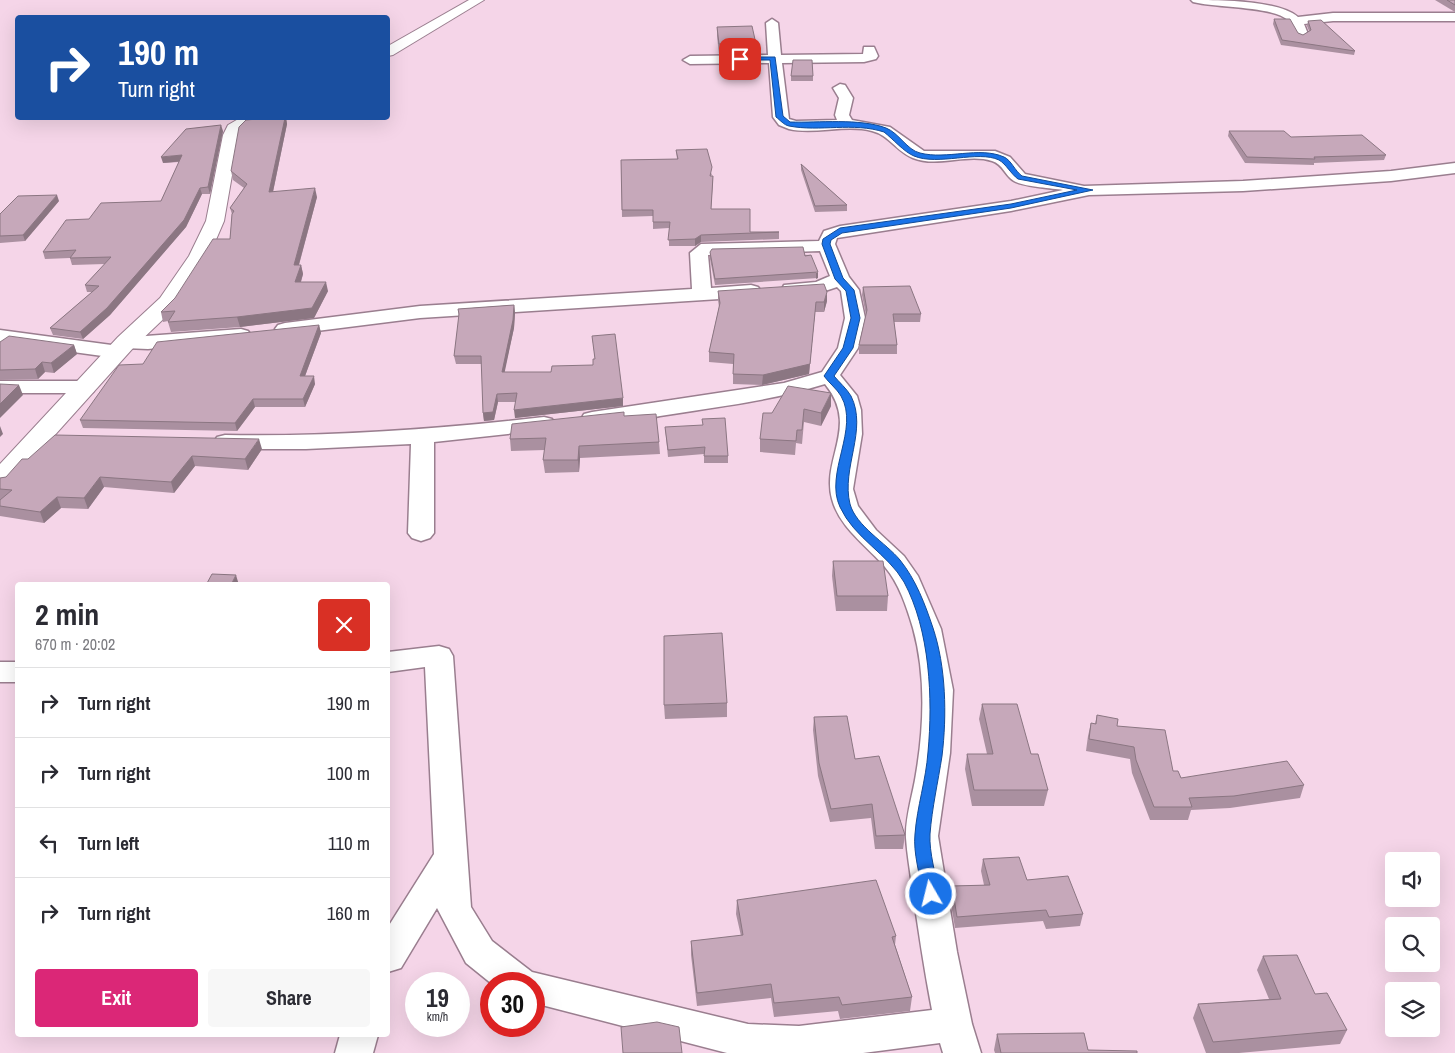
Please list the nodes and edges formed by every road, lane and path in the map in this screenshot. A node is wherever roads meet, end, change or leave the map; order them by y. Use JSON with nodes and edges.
{"nodes":[{"id":1,"x":478,"y":0,"type":"edge"},
{"id":2,"x":1197,"y":0,"type":"edge"},
{"id":3,"x":1455,"y":17,"type":"edge"},
{"id":4,"x":1295,"y":21,"type":"junction"},
{"id":5,"x":772,"y":23,"type":"dead end"},
{"id":6,"x":1302,"y":37,"type":"edge"},
{"id":7,"x":869,"y":50,"type":"dead end"},
{"id":8,"x":390,"y":51,"type":"edge"},
{"id":9,"x":773,"y":58,"type":"junction"},
{"id":10,"x":690,"y":60,"type":"dead end"},
{"id":11,"x":840,"y":88,"type":"dead end"},
{"id":12,"x":246,"y":120,"type":"edge"},
{"id":13,"x":848,"y":125,"type":"junction"},
{"id":14,"x":1455,"y":168,"type":"edge"},
{"id":15,"x":1089,"y":190,"type":"junction"},
{"id":16,"x":827,"y":246,"type":"junction"},
{"id":17,"x":840,"y":279,"type":"junction"},
{"id":18,"x":702,"y":293,"type":"junction"},
{"id":19,"x":0,"y":336,"type":"edge"},
{"id":20,"x":122,"y":347,"type":"junction"},
{"id":21,"x":829,"y":376,"type":"junction"},
{"id":22,"x":0,"y":387,"type":"edge"},
{"id":23,"x":85,"y":387,"type":"junction"},
{"id":24,"x":41,"y":436,"type":"junction"},
{"id":25,"x":70,"y":437,"type":"edge"},
{"id":26,"x":423,"y":437,"type":"junction"},
{"id":27,"x":204,"y":441,"type":"edge"},
{"id":28,"x":0,"y":480,"type":"edge"},
{"id":29,"x":421,"y":533,"type":"dead end"},
{"id":30,"x":390,"y":662,"type":"edge"},
{"id":31,"x":0,"y":672,"type":"edge"},
{"id":32,"x":15,"y":672,"type":"edge"},
{"id":33,"x":450,"y":857,"type":"junction"},
{"id":34,"x":390,"y":954,"type":"edge"},
{"id":35,"x":504,"y":972,"type":"edge"},
{"id":36,"x":545,"y":990,"type":"edge"},
{"id":37,"x":359,"y":1037,"type":"edge"},
{"id":38,"x":958,"y":1038,"type":"edge"},
{"id":39,"x":354,"y":1053,"type":"edge"}],
"edges":[{"from":1,"to":8,"type":"street"},
{"from":2,"to":4,"type":"street"},
{"from":3,"to":4,"type":"street"},
{"from":4,"to":6,"type":"street"},
{"from":5,"to":9,"type":"street"},
{"from":7,"to":9,"type":"street"},
{"from":9,"to":10,"type":"street"},
{"from":9,"to":13,"type":"street"},
{"from":11,"to":13,"type":"street"},
{"from":12,"to":20,"type":"street"},
{"from":13,"to":15,"type":"street"},
{"from":14,"to":15,"type":"street"},
{"from":15,"to":16,"type":"street"},
{"from":16,"to":17,"type":"street"},
{"from":16,"to":18,"type":"street"},
{"from":17,"to":18,"type":"street"},
{"from":17,"to":21,"type":"street"},
{"from":18,"to":20,"type":"street"},
{"from":19,"to":20,"type":"street"},
{"from":20,"to":23,"type":"street"},
{"from":21,"to":26,"type":"street"},
{"from":21,"to":38,"type":"street"},
{"from":22,"to":23,"type":"street"},
{"from":23,"to":24,"type":"street"},
{"from":24,"to":25,"type":"street"},
{"from":24,"to":28,"type":"street"},
{"from":26,"to":27,"type":"street"},
{"from":26,"to":29,"type":"street"},
{"from":30,"to":33,"type":"street"},
{"from":31,"to":32,"type":"street"},
{"from":33,"to":34,"type":"street"},
{"from":33,"to":35,"type":"street"},
{"from":36,"to":38,"type":"street"},
{"from":37,"to":39,"type":"street"}]}
